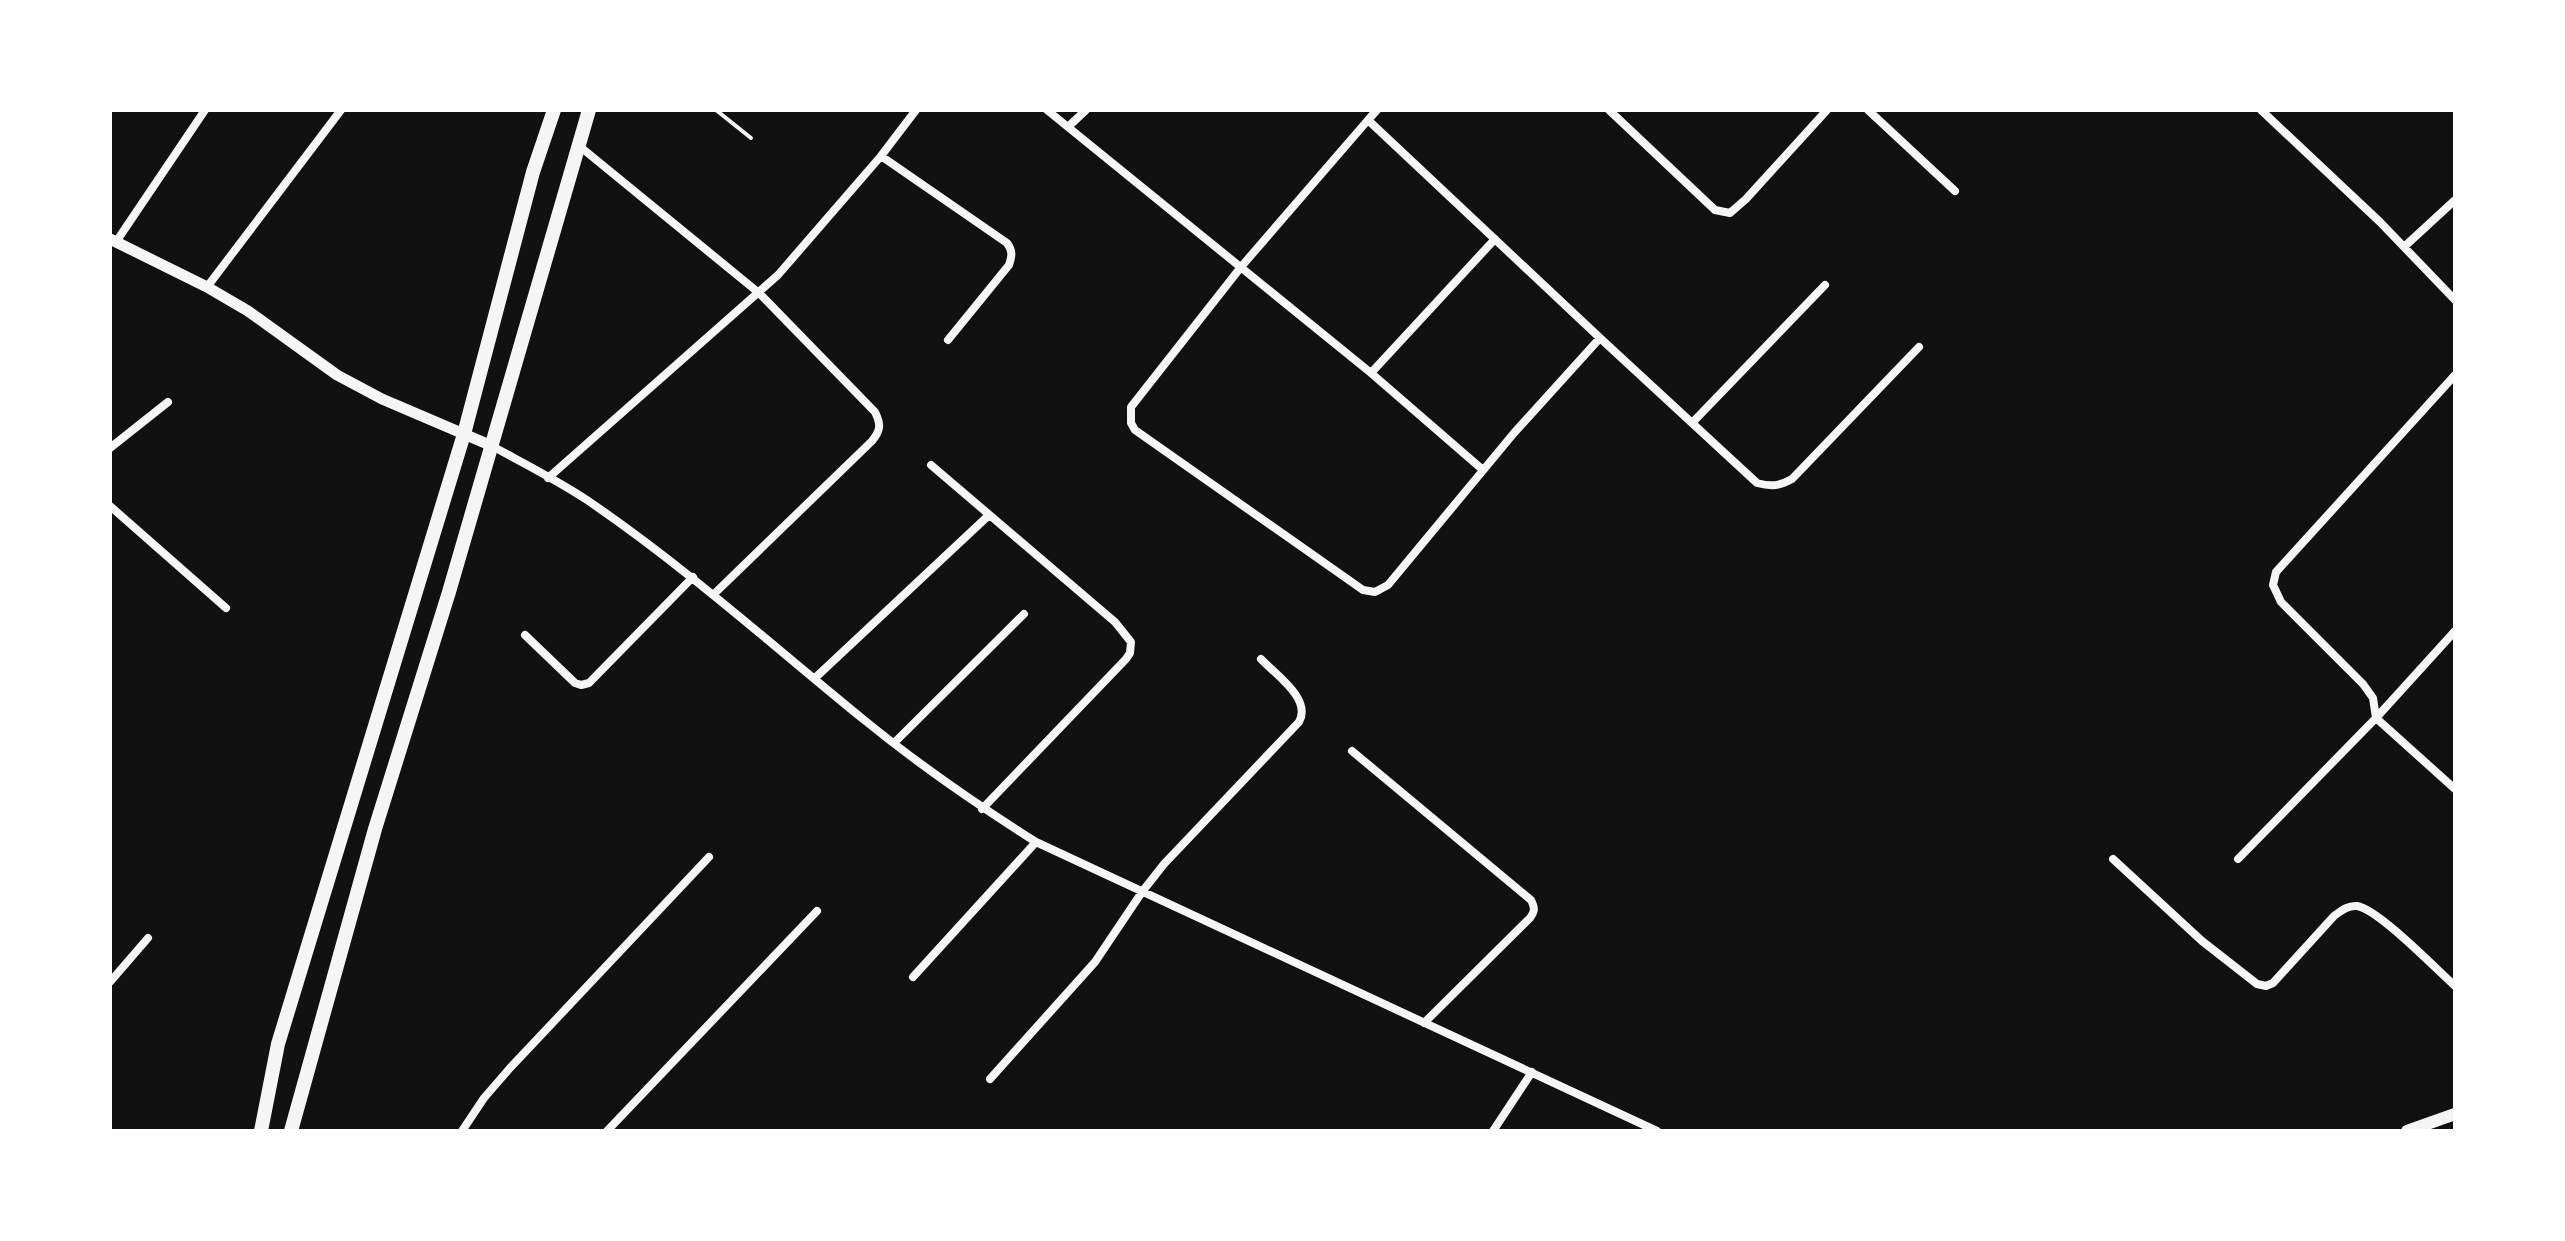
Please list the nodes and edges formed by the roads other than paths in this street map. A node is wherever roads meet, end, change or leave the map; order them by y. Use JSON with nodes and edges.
{"nodes":[{"id":1,"x":205,"y":110,"type":"edge"},
{"id":2,"x":341,"y":110,"type":"edge"},
{"id":3,"x":554,"y":110,"type":"edge"},
{"id":4,"x":589,"y":110,"type":"edge"},
{"id":5,"x":716,"y":110,"type":"edge"},
{"id":6,"x":916,"y":110,"type":"edge"},
{"id":7,"x":1047,"y":110,"type":"edge"},
{"id":8,"x":1086,"y":110,"type":"edge"},
{"id":9,"x":1377,"y":110,"type":"edge"},
{"id":10,"x":1609,"y":110,"type":"edge"},
{"id":11,"x":1827,"y":110,"type":"edge"},
{"id":12,"x":1868,"y":110,"type":"edge"},
{"id":13,"x":2261,"y":110,"type":"edge"},
{"id":14,"x":1368,"y":120,"type":"junction"},
{"id":15,"x":1069,"y":126,"type":"junction"},
{"id":16,"x":751,"y":138,"type":"dead end"},
{"id":17,"x":578,"y":145,"type":"junction"},
{"id":18,"x":881,"y":156,"type":"junction"},
{"id":19,"x":1955,"y":191,"type":"dead end"},
{"id":20,"x":2455,"y":200,"type":"edge"},
{"id":21,"x":1495,"y":239,"type":"junction"},
{"id":22,"x":113,"y":241,"type":"edge"},
{"id":23,"x":2404,"y":247,"type":"junction"},
{"id":24,"x":1241,"y":267,"type":"junction"},
{"id":25,"x":1825,"y":285,"type":"dead end"},
{"id":26,"x":207,"y":287,"type":"junction"},
{"id":27,"x":759,"y":293,"type":"junction"},
{"id":28,"x":2455,"y":300,"type":"edge"},
{"id":29,"x":1600,"y":338,"type":"junction"},
{"id":30,"x":948,"y":340,"type":"dead end"},
{"id":31,"x":1919,"y":347,"type":"dead end"},
{"id":32,"x":1371,"y":373,"type":"junction"},
{"id":33,"x":2455,"y":375,"type":"edge"},
{"id":34,"x":168,"y":402,"type":"dead end"},
{"id":35,"x":1692,"y":423,"type":"junction"},
{"id":36,"x":464,"y":434,"type":"junction"},
{"id":37,"x":492,"y":446,"type":"junction"},
{"id":38,"x":110,"y":448,"type":"edge"},
{"id":39,"x":931,"y":465,"type":"dead end"},
{"id":40,"x":1483,"y":470,"type":"junction"},
{"id":41,"x":548,"y":478,"type":"junction"},
{"id":42,"x":110,"y":506,"type":"edge"},
{"id":43,"x":988,"y":516,"type":"junction"},
{"id":44,"x":693,"y":577,"type":"junction"},
{"id":45,"x":713,"y":595,"type":"junction"},
{"id":46,"x":226,"y":608,"type":"dead end"},
{"id":47,"x":1024,"y":614,"type":"dead end"},
{"id":48,"x":2455,"y":631,"type":"edge"},
{"id":49,"x":525,"y":635,"type":"dead end"},
{"id":50,"x":1261,"y":659,"type":"dead end"},
{"id":51,"x":815,"y":678,"type":"junction"},
{"id":52,"x":2376,"y":718,"type":"junction"},
{"id":53,"x":894,"y":743,"type":"junction"},
{"id":54,"x":1352,"y":751,"type":"dead end"},
{"id":55,"x":2455,"y":789,"type":"edge"},
{"id":56,"x":982,"y":809,"type":"junction"},
{"id":57,"x":1036,"y":842,"type":"junction"},
{"id":58,"x":709,"y":857,"type":"dead end"},
{"id":59,"x":2113,"y":859,"type":"dead end"},
{"id":60,"x":2238,"y":859,"type":"dead end"},
{"id":61,"x":1142,"y":892,"type":"junction"},
{"id":62,"x":817,"y":911,"type":"dead end"},
{"id":63,"x":148,"y":938,"type":"dead end"},
{"id":64,"x":913,"y":977,"type":"dead end"},
{"id":65,"x":110,"y":982,"type":"edge"},
{"id":66,"x":2455,"y":986,"type":"edge"},
{"id":67,"x":1424,"y":1023,"type":"junction"},
{"id":68,"x":1532,"y":1072,"type":"junction"},
{"id":69,"x":990,"y":1079,"type":"dead end"},
{"id":70,"x":2455,"y":1114,"type":"edge"},
{"id":71,"x":261,"y":1131,"type":"edge"},
{"id":72,"x":291,"y":1131,"type":"edge"},
{"id":73,"x":462,"y":1131,"type":"edge"},
{"id":74,"x":607,"y":1131,"type":"edge"},
{"id":75,"x":1493,"y":1131,"type":"edge"},
{"id":76,"x":1657,"y":1131,"type":"edge"},
{"id":77,"x":2407,"y":1131,"type":"edge"}],
"edges":[{"from":1,"to":22,"type":"street"},
{"from":2,"to":26,"type":"street"},
{"from":3,"to":36,"type":"highway"},
{"from":4,"to":17,"type":"highway"},
{"from":5,"to":16,"type":"lane"},
{"from":6,"to":18,"type":"street"},
{"from":7,"to":15,"type":"street"},
{"from":8,"to":15,"type":"street"},
{"from":9,"to":14,"type":"street"},
{"from":10,"to":11,"type":"street"},
{"from":12,"to":19,"type":"street"},
{"from":13,"to":23,"type":"street"},
{"from":14,"to":21,"type":"street"},
{"from":14,"to":24,"type":"street"},
{"from":15,"to":24,"type":"street"},
{"from":17,"to":27,"type":"street"},
{"from":17,"to":37,"type":"highway"},
{"from":18,"to":27,"type":"street"},
{"from":18,"to":30,"type":"street"},
{"from":20,"to":23,"type":"street"},
{"from":21,"to":29,"type":"street"},
{"from":21,"to":32,"type":"street"},
{"from":22,"to":26,"type":"street"},
{"from":23,"to":28,"type":"street"},
{"from":24,"to":32,"type":"street"},
{"from":24,"to":40,"type":"street"},
{"from":25,"to":35,"type":"street"},
{"from":26,"to":36,"type":"street"},
{"from":27,"to":41,"type":"street"},
{"from":27,"to":45,"type":"street"},
{"from":29,"to":35,"type":"street"},
{"from":29,"to":40,"type":"street"},
{"from":31,"to":35,"type":"street"},
{"from":32,"to":40,"type":"street"},
{"from":33,"to":52,"type":"street"},
{"from":34,"to":38,"type":"street"},
{"from":36,"to":37,"type":"street"},
{"from":36,"to":71,"type":"highway"},
{"from":37,"to":41,"type":"street"},
{"from":37,"to":72,"type":"highway"},
{"from":39,"to":43,"type":"street"},
{"from":41,"to":44,"type":"street"},
{"from":42,"to":46,"type":"street"},
{"from":43,"to":51,"type":"street"},
{"from":43,"to":56,"type":"street"},
{"from":44,"to":45,"type":"street"},
{"from":44,"to":49,"type":"street"},
{"from":45,"to":51,"type":"street"},
{"from":47,"to":53,"type":"street"},
{"from":48,"to":52,"type":"street"},
{"from":50,"to":61,"type":"street"},
{"from":51,"to":53,"type":"street"},
{"from":52,"to":55,"type":"street"},
{"from":52,"to":60,"type":"street"},
{"from":53,"to":56,"type":"street"},
{"from":54,"to":67,"type":"street"},
{"from":56,"to":57,"type":"street"},
{"from":57,"to":61,"type":"street"},
{"from":57,"to":64,"type":"street"},
{"from":58,"to":73,"type":"street"},
{"from":59,"to":66,"type":"street"},
{"from":61,"to":67,"type":"street"},
{"from":61,"to":69,"type":"street"},
{"from":62,"to":74,"type":"street"},
{"from":63,"to":65,"type":"street"},
{"from":67,"to":68,"type":"street"},
{"from":68,"to":75,"type":"street"},
{"from":68,"to":76,"type":"street"},
{"from":70,"to":77,"type":"main road"}]}
